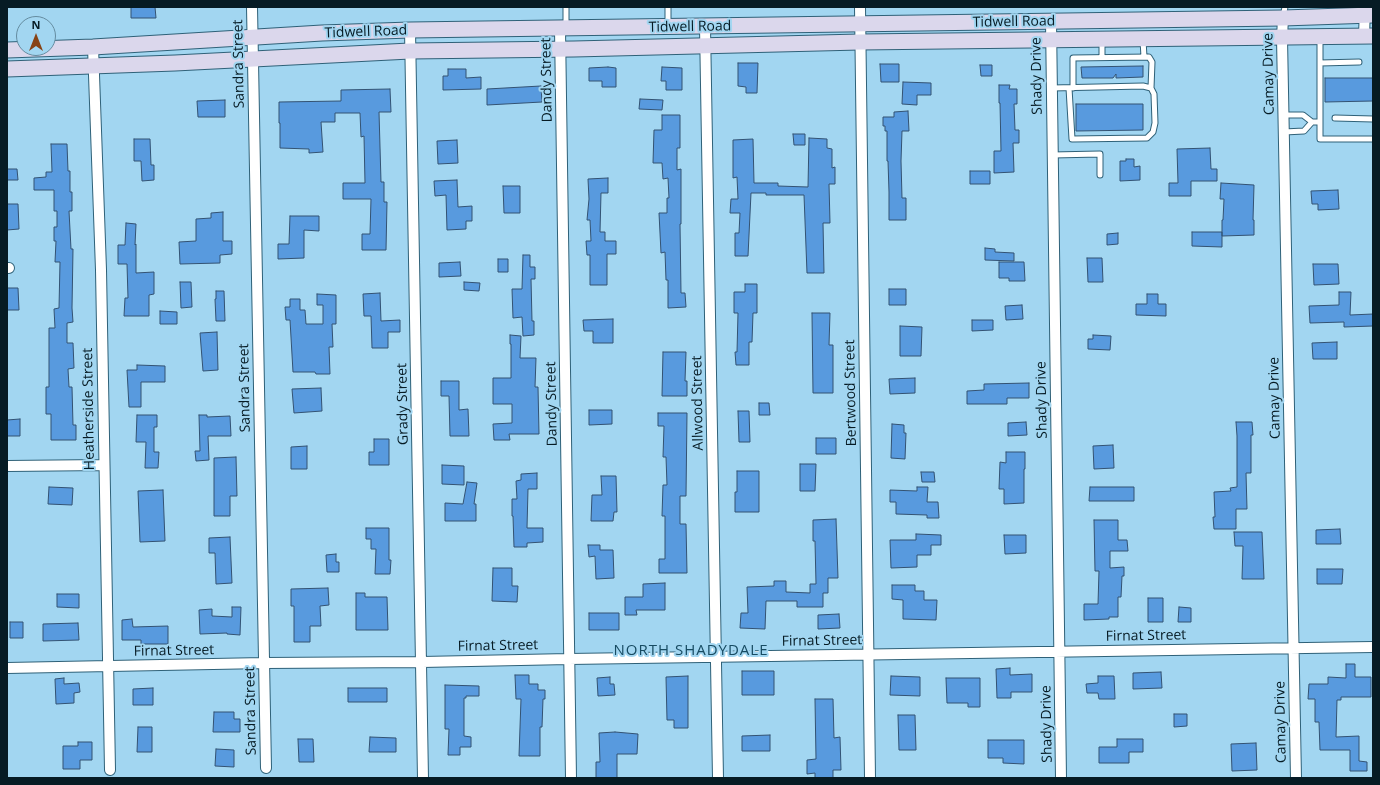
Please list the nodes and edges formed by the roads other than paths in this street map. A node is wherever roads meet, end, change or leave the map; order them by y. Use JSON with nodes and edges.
{"nodes":[{"id":1,"x":252,"y":7,"type":"edge"},
{"id":2,"x":566,"y":7,"type":"edge"},
{"id":3,"x":668,"y":7,"type":"edge"},
{"id":4,"x":860,"y":7,"type":"edge"},
{"id":5,"x":1284,"y":12,"type":"edge"},
{"id":6,"x":1367,"y":12,"type":"edge"},
{"id":7,"x":1051,"y":21,"type":"junction"},
{"id":8,"x":860,"y":24,"type":"junction"},
{"id":9,"x":668,"y":27,"type":"junction"},
{"id":10,"x":705,"y":27,"type":"junction"},
{"id":11,"x":563,"y":29,"type":"junction"},
{"id":12,"x":410,"y":30,"type":"junction"},
{"id":13,"x":1369,"y":36,"type":"edge"},
{"id":14,"x":1320,"y":37,"type":"junction"},
{"id":15,"x":253,"y":38,"type":"junction"},
{"id":16,"x":1282,"y":38,"type":"junction"},
{"id":17,"x":1143,"y":39,"type":"junction"},
{"id":18,"x":1051,"y":40,"type":"junction"},
{"id":19,"x":1102,"y":40,"type":"junction"},
{"id":20,"x":860,"y":42,"type":"junction"},
{"id":21,"x":706,"y":46,"type":"junction"},
{"id":22,"x":93,"y":47,"type":"junction"},
{"id":23,"x":560,"y":49,"type":"junction"},
{"id":24,"x":7,"y":50,"type":"edge"},
{"id":25,"x":410,"y":50,"type":"junction"},
{"id":26,"x":1102,"y":57,"type":"junction"},
{"id":27,"x":1144,"y":57,"type":"junction"},
{"id":28,"x":252,"y":59,"type":"junction"},
{"id":29,"x":1359,"y":62,"type":"dead end"},
{"id":30,"x":1320,"y":63,"type":"junction"},
{"id":31,"x":94,"y":66,"type":"junction"},
{"id":32,"x":7,"y":69,"type":"edge"},
{"id":33,"x":1052,"y":88,"type":"junction"},
{"id":34,"x":1071,"y":88,"type":"junction"},
{"id":35,"x":1151,"y":88,"type":"junction"},
{"id":36,"x":1284,"y":115,"type":"junction"},
{"id":37,"x":1335,"y":118,"type":"dead end"},
{"id":38,"x":1373,"y":118,"type":"edge"},
{"id":39,"x":1312,"y":122,"type":"junction"},
{"id":40,"x":1320,"y":122,"type":"junction"},
{"id":41,"x":1284,"y":132,"type":"junction"},
{"id":42,"x":1373,"y":139,"type":"edge"},
{"id":43,"x":1052,"y":155,"type":"junction"},
{"id":44,"x":1100,"y":175,"type":"dead end"},
{"id":45,"x":104,"y":465,"type":"junction"},
{"id":46,"x":7,"y":466,"type":"edge"},
{"id":47,"x":1373,"y":647,"type":"edge"},
{"id":48,"x":1294,"y":649,"type":"junction"},
{"id":49,"x":1060,"y":651,"type":"junction"},
{"id":50,"x":868,"y":654,"type":"junction"},
{"id":51,"x":717,"y":657,"type":"junction"},
{"id":52,"x":569,"y":659,"type":"junction"},
{"id":53,"x":422,"y":662,"type":"junction"},
{"id":54,"x":264,"y":663,"type":"junction"},
{"id":55,"x":109,"y":666,"type":"junction"},
{"id":56,"x":7,"y":668,"type":"edge"},
{"id":57,"x":266,"y":768,"type":"dead end"},
{"id":58,"x":110,"y":770,"type":"dead end"},
{"id":59,"x":423,"y":778,"type":"edge"},
{"id":60,"x":571,"y":778,"type":"edge"},
{"id":61,"x":718,"y":778,"type":"edge"},
{"id":62,"x":870,"y":778,"type":"edge"},
{"id":63,"x":1062,"y":778,"type":"edge"},
{"id":64,"x":1296,"y":778,"type":"edge"}],
"edges":[{"from":1,"to":15,"type":"street","name":"Sandra Street"},
{"from":2,"to":11,"type":"lane"},
{"from":3,"to":9,"type":"lane"},
{"from":4,"to":8,"type":"street","name":"Bertwood Street"},
{"from":5,"to":6,"type":"main road","name":"Tidwell Road"},
{"from":5,"to":7,"type":"main road","name":"Tidwell Road"},
{"from":5,"to":16,"type":"street","name":"Camay Drive"},
{"from":6,"to":13,"type":"street"},
{"from":7,"to":8,"type":"main road","name":"Tidwell Road"},
{"from":7,"to":18,"type":"street","name":"Shady Drive"},
{"from":8,"to":10,"type":"main road","name":"Tidwell Road"},
{"from":8,"to":20,"type":"street","name":"Bertwood Street"},
{"from":9,"to":10,"type":"main road","name":"Tidwell Road"},
{"from":9,"to":11,"type":"main road","name":"Tidwell Road"},
{"from":10,"to":21,"type":"street","name":"Allwood Street"},
{"from":11,"to":12,"type":"main road","name":"Tidwell Road"},
{"from":11,"to":23,"type":"street","name":"Dandy Street"},
{"from":12,"to":15,"type":"main road","name":"Tidwell Road"},
{"from":12,"to":25,"type":"street","name":"Grady Street"},
{"from":13,"to":14,"type":"main road","name":"Tidwell Road"},
{"from":14,"to":16,"type":"main road","name":"Tidwell Road"},
{"from":14,"to":30,"type":"lane"},
{"from":15,"to":22,"type":"main road","name":"Tidwell Road"},
{"from":15,"to":28,"type":"street","name":"Sandra Street"},
{"from":16,"to":17,"type":"main road","name":"Tidwell Road"},
{"from":16,"to":36,"type":"street","name":"Camay Drive"},
{"from":17,"to":19,"type":"main road","name":"Tidwell Road"},
{"from":17,"to":27,"type":"lane"},
{"from":18,"to":19,"type":"main road","name":"Tidwell Road"},
{"from":18,"to":20,"type":"main road","name":"Tidwell Road"},
{"from":18,"to":33,"type":"street","name":"Shady Drive"},
{"from":19,"to":26,"type":"lane"},
{"from":20,"to":21,"type":"main road","name":"Tidwell Road"},
{"from":20,"to":50,"type":"street","name":"Bertwood Street"},
{"from":21,"to":23,"type":"main road","name":"Tidwell Road"},
{"from":21,"to":51,"type":"street","name":"Allwood Street"},
{"from":22,"to":24,"type":"main road","name":"Tidwell Road"},
{"from":22,"to":31,"type":"street","name":"Heatherside Street"},
{"from":23,"to":25,"type":"main road","name":"Tidwell Road"},
{"from":23,"to":52,"type":"street","name":"Dandy Street"},
{"from":25,"to":28,"type":"main road","name":"Tidwell Road"},
{"from":25,"to":53,"type":"street","name":"Grady Street"},
{"from":26,"to":27,"type":"lane"},
{"from":26,"to":34,"type":"lane"},
{"from":27,"to":35,"type":"lane"},
{"from":28,"to":31,"type":"main road","name":"Tidwell Road"},
{"from":28,"to":54,"type":"street","name":"Sandra Street"},
{"from":29,"to":30,"type":"lane"},
{"from":30,"to":40,"type":"lane"},
{"from":31,"to":32,"type":"main road","name":"Tidwell Road"},
{"from":31,"to":45,"type":"street","name":"Heatherside Street"},
{"from":33,"to":34,"type":"lane"},
{"from":33,"to":43,"type":"street","name":"Shady Drive"},
{"from":34,"to":35,"type":"lane"},
{"from":34,"to":35,"type":"lane"},
{"from":36,"to":39,"type":"lane"},
{"from":36,"to":41,"type":"street","name":"Camay Drive"},
{"from":37,"to":38,"type":"lane"},
{"from":39,"to":40,"type":"lane"},
{"from":39,"to":41,"type":"lane"},
{"from":40,"to":42,"type":"lane"},
{"from":41,"to":48,"type":"street","name":"Camay Drive"},
{"from":43,"to":44,"type":"lane"},
{"from":43,"to":49,"type":"street","name":"Shady Drive"},
{"from":45,"to":46,"type":"street"},
{"from":45,"to":55,"type":"street","name":"Heatherside Street"},
{"from":47,"to":48,"type":"street","name":"Firnat Street"},
{"from":48,"to":49,"type":"street","name":"Firnat Street"},
{"from":48,"to":64,"type":"street","name":"Camay Drive"},
{"from":49,"to":50,"type":"street","name":"Firnat Street"},
{"from":49,"to":63,"type":"street","name":"Shady Drive"},
{"from":50,"to":51,"type":"street","name":"Firnat Street"},
{"from":50,"to":62,"type":"street","name":"Bertwood Street"},
{"from":51,"to":52,"type":"street","name":"Firnat Street"},
{"from":51,"to":61,"type":"street","name":"Allwood Street"},
{"from":52,"to":53,"type":"street","name":"Firnat Street"},
{"from":52,"to":60,"type":"street","name":"Dandy Street"},
{"from":53,"to":54,"type":"street","name":"Firnat Street"},
{"from":53,"to":59,"type":"street","name":"Grady Street"},
{"from":54,"to":55,"type":"street","name":"Firnat Street"},
{"from":54,"to":57,"type":"street","name":"Sandra Street"},
{"from":55,"to":56,"type":"street","name":"Firnat Street"},
{"from":55,"to":58,"type":"street","name":"Heatherside Street"}]}
